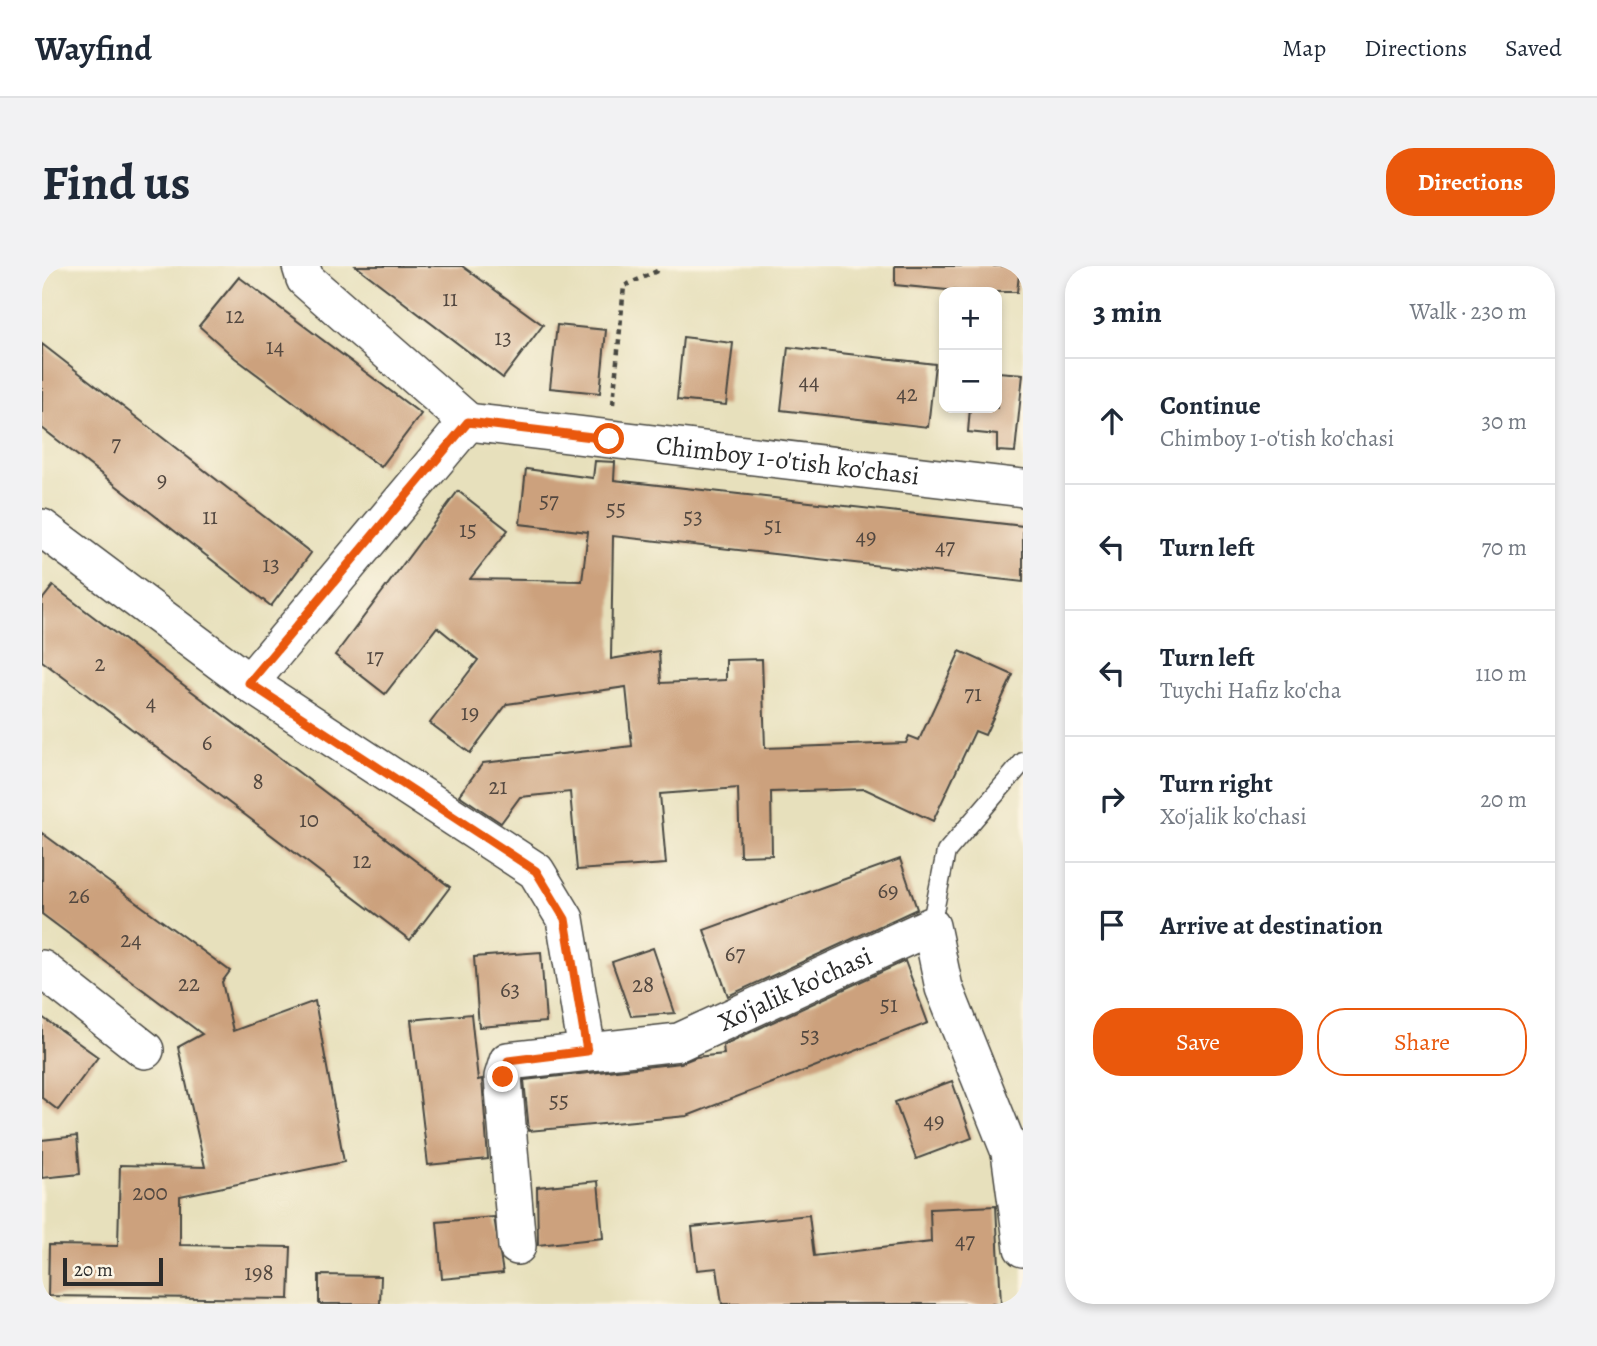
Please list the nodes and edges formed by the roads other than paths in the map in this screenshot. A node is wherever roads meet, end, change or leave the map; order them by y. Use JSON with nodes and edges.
{"nodes":[{"id":1,"x":301,"y":266,"type":"edge"},
{"id":2,"x":468,"y":422,"type":"junction"},
{"id":3,"x":1023,"y":488,"type":"edge"},
{"id":4,"x":42,"y":528,"type":"edge"},
{"id":5,"x":249,"y":683,"type":"junction"},
{"id":6,"x":1023,"y":762,"type":"edge"},
{"id":7,"x":930,"y":926,"type":"junction"},
{"id":8,"x":42,"y":969,"type":"edge"},
{"id":9,"x":145,"y":1050,"type":"dead end"},
{"id":10,"x":587,"y":1051,"type":"junction"},
{"id":11,"x":517,"y":1246,"type":"dead end"},
{"id":12,"x":1023,"y":1248,"type":"edge"}],
"edges":[{"from":1,"to":2,"type":"street"},
{"from":2,"to":3,"type":"street","name":"Chimboy 1-o'tish ko'chasi"},
{"from":2,"to":5,"type":"street"},
{"from":4,"to":5,"type":"street"},
{"from":5,"to":10,"type":"street"},
{"from":6,"to":7,"type":"lane"},
{"from":7,"to":10,"type":"street","name":"Xo'jalik ko'chasi"},
{"from":7,"to":12,"type":"street"},
{"from":8,"to":9,"type":"street"},
{"from":10,"to":11,"type":"street","name":"Xo'jalik ko'chasi"}]}
